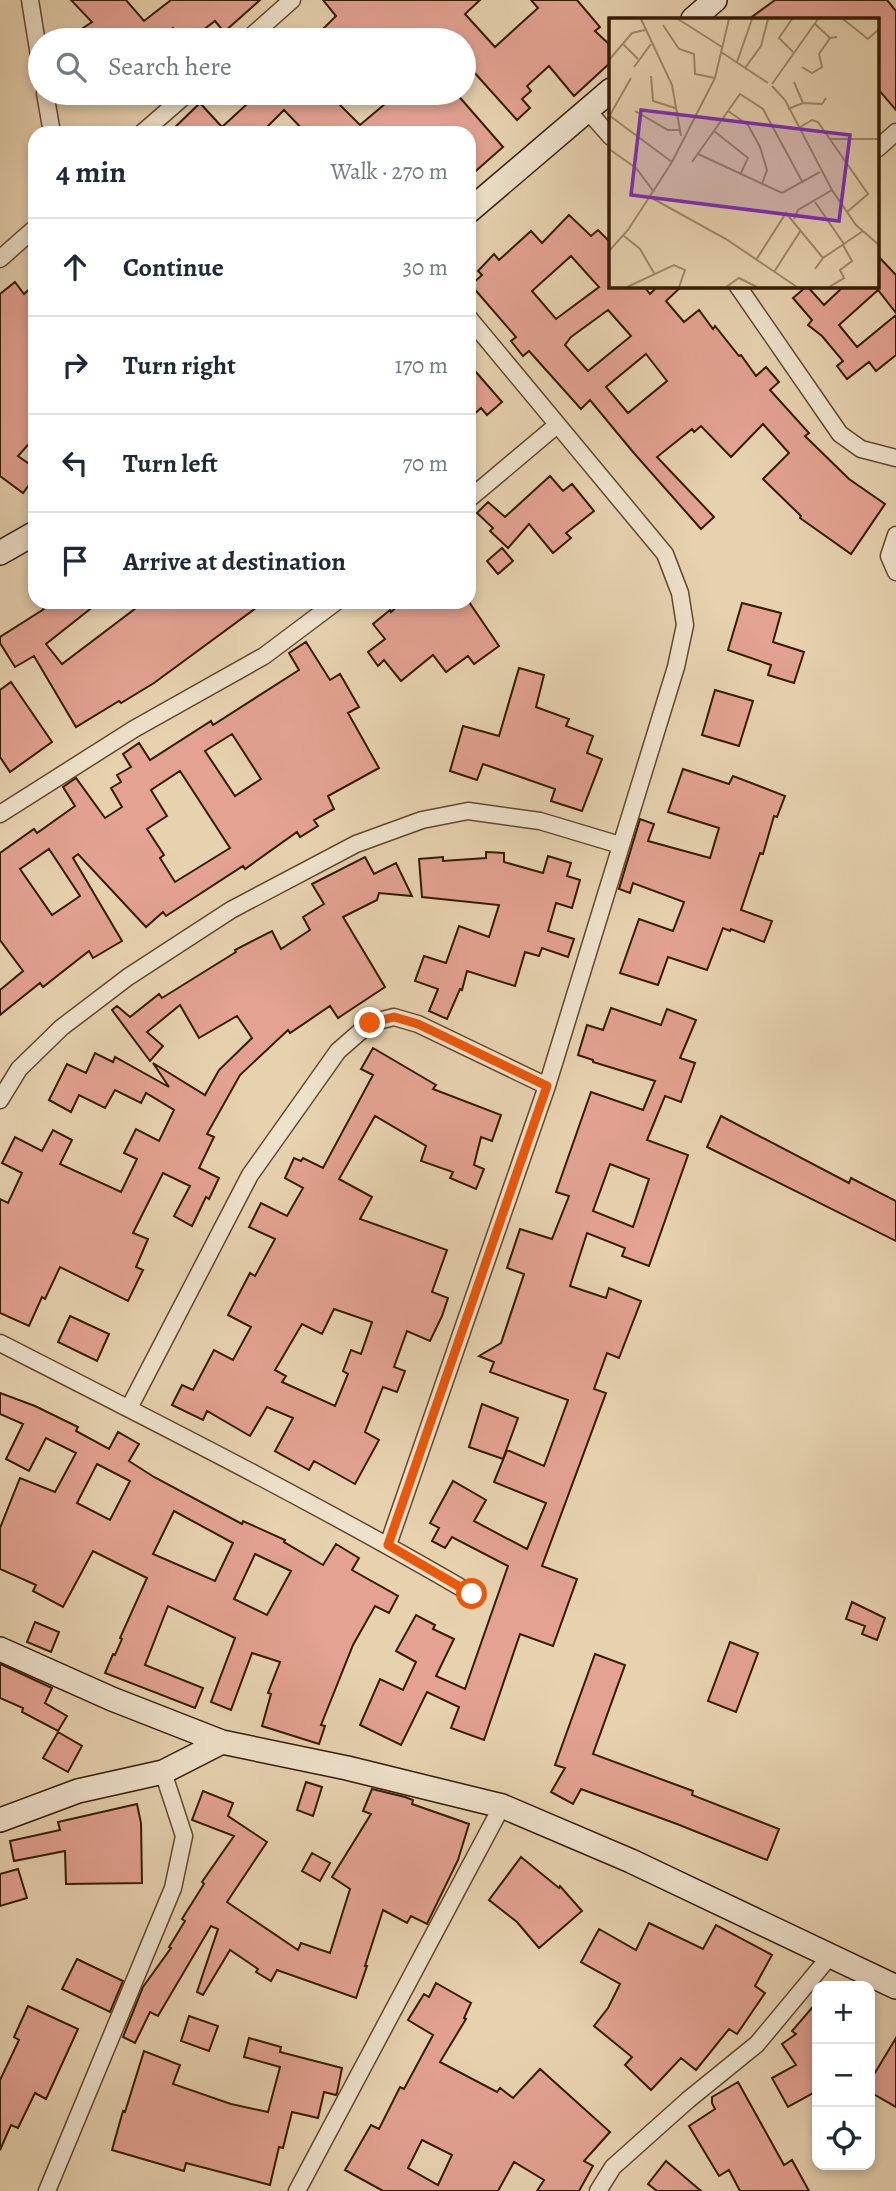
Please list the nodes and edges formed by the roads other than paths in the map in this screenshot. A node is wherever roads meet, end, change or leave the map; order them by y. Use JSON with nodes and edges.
{"nodes":[{"id":1,"x":30,"y":0,"type":"edge"},
{"id":2,"x":292,"y":0,"type":"edge"},
{"id":3,"x":715,"y":0,"type":"edge"},
{"id":4,"x":694,"y":18,"type":"edge"},
{"id":5,"x":35,"y":28,"type":"edge"},
{"id":6,"x":260,"y":28,"type":"edge"},
{"id":7,"x":609,"y":92,"type":"edge"},
{"id":8,"x":48,"y":105,"type":"edge"},
{"id":9,"x":174,"y":105,"type":"edge"},
{"id":10,"x":587,"y":110,"type":"junction"},
{"id":11,"x":51,"y":126,"type":"edge"},
{"id":12,"x":150,"y":126,"type":"edge"},
{"id":13,"x":896,"y":132,"type":"edge"},
{"id":14,"x":609,"y":135,"type":"edge"},
{"id":15,"x":878,"y":148,"type":"edge"},
{"id":16,"x":476,"y":205,"type":"edge"},
{"id":17,"x":28,"y":234,"type":"edge"},
{"id":18,"x":0,"y":259,"type":"edge"},
{"id":19,"x":738,"y":287,"type":"edge"},
{"id":20,"x":476,"y":327,"type":"edge"},
{"id":21,"x":557,"y":425,"type":"junction"},
{"id":22,"x":896,"y":458,"type":"edge"},
{"id":23,"x":476,"y":493,"type":"edge"},
{"id":24,"x":896,"y":535,"type":"edge"},
{"id":25,"x":28,"y":537,"type":"edge"},
{"id":26,"x":1,"y":551,"type":"edge"},
{"id":27,"x":896,"y":572,"type":"edge"},
{"id":28,"x":328,"y":609,"type":"edge"},
{"id":29,"x":0,"y":814,"type":"edge"},
{"id":30,"x":620,"y":845,"type":"junction"},
{"id":31,"x":547,"y":1086,"type":"junction"},
{"id":32,"x":0,"y":1100,"type":"edge"},
{"id":33,"x":0,"y":1343,"type":"edge"},
{"id":34,"x":129,"y":1408,"type":"junction"},
{"id":35,"x":388,"y":1545,"type":"junction"},
{"id":36,"x":472,"y":1594,"type":"dead end"},
{"id":37,"x":0,"y":1648,"type":"edge"},
{"id":38,"x":222,"y":1742,"type":"junction"},
{"id":39,"x":163,"y":1773,"type":"junction"},
{"id":40,"x":502,"y":1807,"type":"junction"},
{"id":41,"x":0,"y":1820,"type":"edge"},
{"id":42,"x":831,"y":1955,"type":"junction"},
{"id":43,"x":896,"y":1987,"type":"edge"},
{"id":44,"x":47,"y":2191,"type":"edge"},
{"id":45,"x":298,"y":2191,"type":"edge"},
{"id":46,"x":598,"y":2191,"type":"edge"}],
"edges":[{"from":1,"to":5,"type":"street"},
{"from":2,"to":6,"type":"street"},
{"from":3,"to":4,"type":"street"},
{"from":7,"to":10,"type":"street"},
{"from":8,"to":11,"type":"street"},
{"from":9,"to":12,"type":"street"},
{"from":10,"to":14,"type":"street"},
{"from":10,"to":16,"type":"street"},
{"from":13,"to":15,"type":"street"},
{"from":17,"to":18,"type":"street"},
{"from":19,"to":22,"type":"street"},
{"from":20,"to":21,"type":"street"},
{"from":21,"to":23,"type":"street"},
{"from":21,"to":30,"type":"street"},
{"from":24,"to":27,"type":"street"},
{"from":25,"to":26,"type":"street"},
{"from":28,"to":29,"type":"street"},
{"from":30,"to":31,"type":"street"},
{"from":30,"to":32,"type":"street"},
{"from":31,"to":34,"type":"street"},
{"from":31,"to":35,"type":"street"},
{"from":33,"to":34,"type":"street"},
{"from":34,"to":35,"type":"street"},
{"from":35,"to":36,"type":"street"},
{"from":37,"to":38,"type":"street"},
{"from":38,"to":39,"type":"street"},
{"from":38,"to":40,"type":"street"},
{"from":39,"to":41,"type":"street"},
{"from":39,"to":44,"type":"street"},
{"from":40,"to":42,"type":"street"},
{"from":40,"to":45,"type":"street"},
{"from":42,"to":43,"type":"street"},
{"from":42,"to":46,"type":"street"}]}
